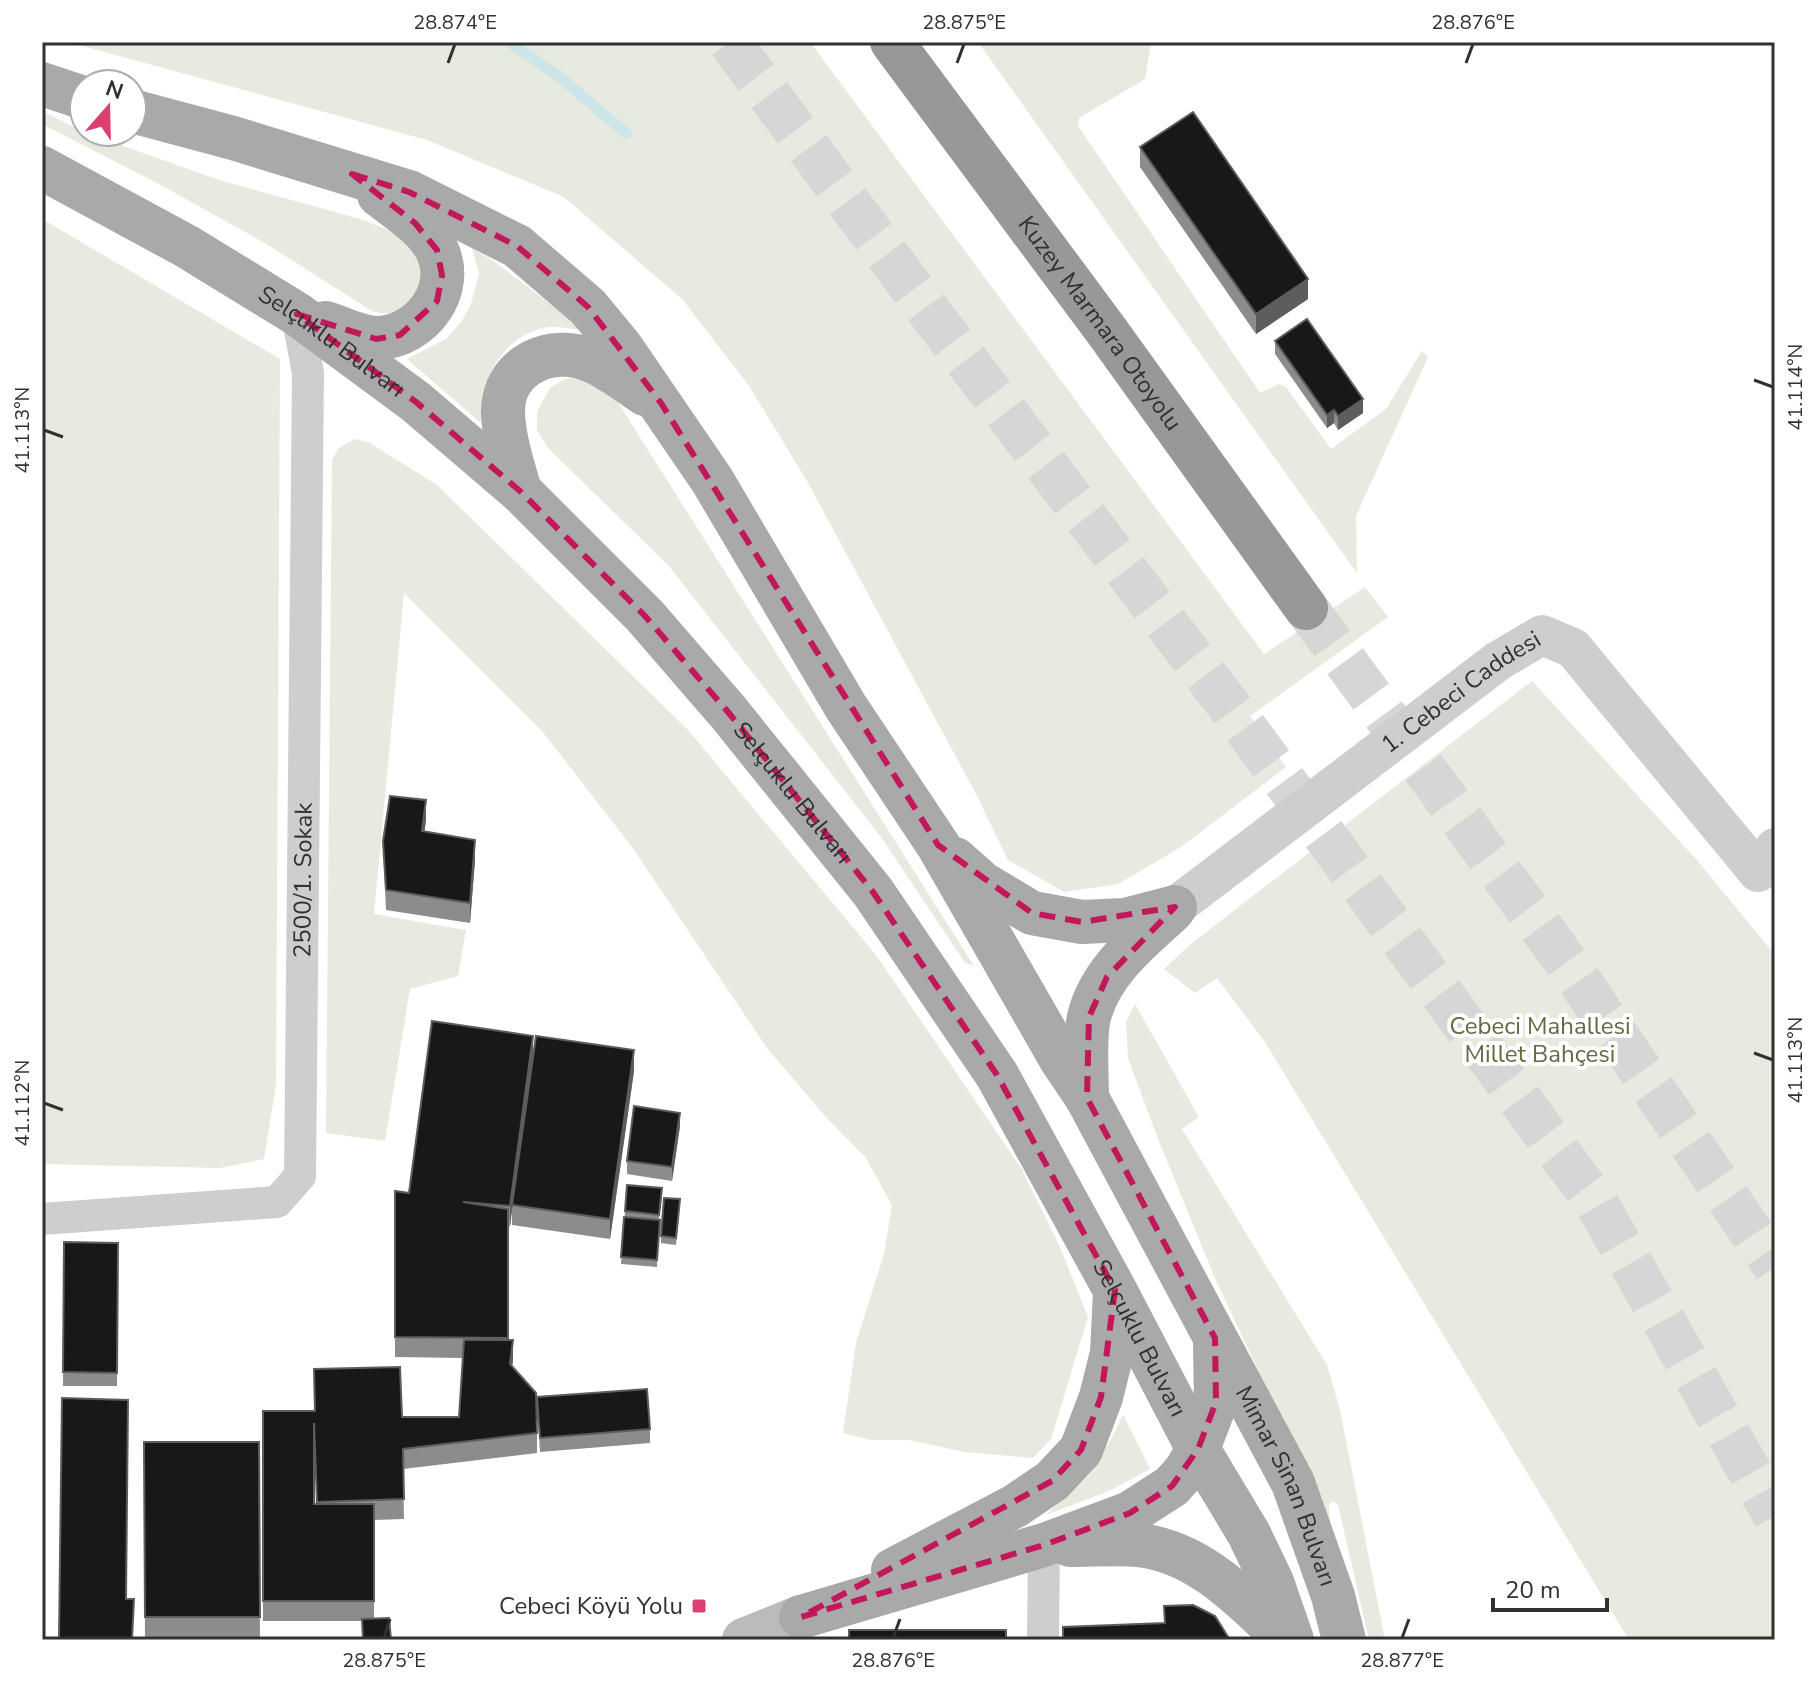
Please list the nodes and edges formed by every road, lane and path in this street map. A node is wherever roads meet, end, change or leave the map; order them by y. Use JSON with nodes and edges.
{"nodes":[{"id":1,"x":892,"y":42,"type":"edge"},
{"id":2,"x":42,"y":84,"type":"edge"},
{"id":3,"x":68,"y":93,"type":"edge"},
{"id":4,"x":148,"y":116,"type":"edge"},
{"id":5,"x":42,"y":168,"type":"edge"},
{"id":6,"x":352,"y":174,"type":"junction"},
{"id":7,"x":297,"y":314,"type":"junction"},
{"id":8,"x":661,"y":403,"type":"junction"},
{"id":9,"x":520,"y":491,"type":"junction"},
{"id":10,"x":1306,"y":608,"type":"tunnel mouth"},
{"id":11,"x":938,"y":845,"type":"junction"},
{"id":12,"x":1769,"y":871,"type":"edge"},
{"id":13,"x":1175,"y":907,"type":"junction"},
{"id":14,"x":1087,"y":1098,"type":"junction"},
{"id":15,"x":42,"y":1219,"type":"edge"},
{"id":16,"x":1115,"y":1290,"type":"junction"},
{"id":17,"x":1215,"y":1338,"type":"junction"},
{"id":18,"x":1198,"y":1449,"type":"junction"},
{"id":19,"x":1044,"y":1545,"type":"junction"},
{"id":20,"x":802,"y":1629,"type":"edge"},
{"id":21,"x":744,"y":1640,"type":"edge"},
{"id":22,"x":1043,"y":1640,"type":"edge"},
{"id":23,"x":1286,"y":1640,"type":"edge"},
{"id":24,"x":1292,"y":1640,"type":"edge"},
{"id":25,"x":1344,"y":1640,"type":"edge"}],
"edges":[{"from":1,"to":10,"type":"highway","name":"Kuzey Marmara Otoyolu"},
{"from":2,"to":3,"type":"main road"},
{"from":4,"to":6,"type":"main road"},
{"from":5,"to":7,"type":"main road","name":"Selçuklu Bulvarı"},
{"from":6,"to":7,"type":"main road"},
{"from":6,"to":8,"type":"main road"},
{"from":7,"to":9,"type":"main road","name":"Selçuklu Bulvarı"},
{"from":7,"to":15,"type":"street","name":"2500/1. Sokak"},
{"from":8,"to":9,"type":"main road"},
{"from":8,"to":11,"type":"main road"},
{"from":9,"to":16,"type":"main road","name":"Selçuklu Bulvarı"},
{"from":11,"to":13,"type":"main road"},
{"from":11,"to":14,"type":"main road"},
{"from":12,"to":13,"type":"street","name":"1. Cebeci Caddesi"},
{"from":13,"to":14,"type":"main road"},
{"from":14,"to":17,"type":"main road"},
{"from":16,"to":18,"type":"main road","name":"Selçuklu Bulvarı"},
{"from":16,"to":20,"type":"main road"},
{"from":17,"to":18,"type":"main road"},
{"from":17,"to":25,"type":"main road","name":"Mimar Sinan Bulvarı"},
{"from":18,"to":19,"type":"main road"},
{"from":18,"to":24,"type":"main road","name":"Selçuklu Bulvarı"},
{"from":19,"to":20,"type":"main road"},
{"from":19,"to":22,"type":"street"},
{"from":19,"to":23,"type":"main road"},
{"from":20,"to":21,"type":"main road"}]}
